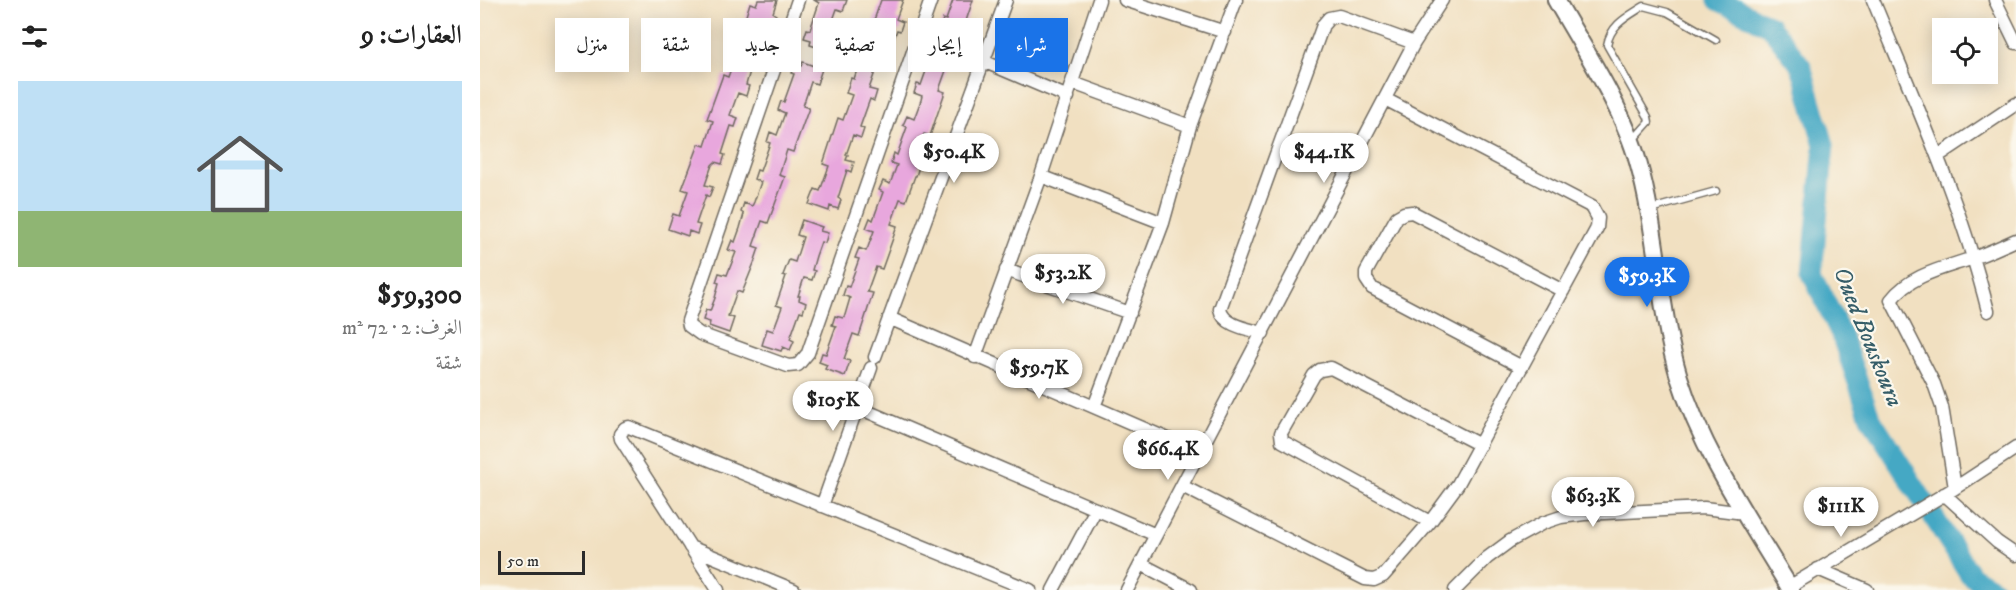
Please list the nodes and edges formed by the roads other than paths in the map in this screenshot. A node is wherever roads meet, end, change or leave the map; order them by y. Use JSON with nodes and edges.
{"nodes":[{"id":1,"x":798,"y":0,"type":"edge"},
{"id":2,"x":931,"y":0,"type":"edge"},
{"id":3,"x":1006,"y":0,"type":"edge"},
{"id":4,"x":1099,"y":0,"type":"edge"},
{"id":5,"x":1125,"y":0,"type":"edge"},
{"id":6,"x":1236,"y":0,"type":"edge"},
{"id":7,"x":1442,"y":0,"type":"edge"},
{"id":8,"x":1556,"y":0,"type":"edge"},
{"id":9,"x":1873,"y":0,"type":"edge"},
{"id":10,"x":1995,"y":0,"type":"edge"},
{"id":11,"x":1225,"y":32,"type":"junction"},
{"id":12,"x":1716,"y":40,"type":"dead end"},
{"id":13,"x":2016,"y":42,"type":"edge"},
{"id":14,"x":1414,"y":43,"type":"junction"},
{"id":15,"x":983,"y":61,"type":"joint"},
{"id":16,"x":979,"y":72,"type":"edge"},
{"id":17,"x":1073,"y":83,"type":"junction"},
{"id":18,"x":1068,"y":97,"type":"junction"},
{"id":19,"x":1385,"y":99,"type":"junction"},
{"id":20,"x":2016,"y":104,"type":"edge"},
{"id":21,"x":1190,"y":126,"type":"junction"},
{"id":22,"x":1632,"y":142,"type":"junction"},
{"id":23,"x":1938,"y":156,"type":"junction"},
{"id":24,"x":1041,"y":176,"type":"junction"},
{"id":25,"x":1716,"y":191,"type":"dead end"},
{"id":26,"x":1647,"y":210,"type":"junction"},
{"id":27,"x":1163,"y":223,"type":"junction"},
{"id":28,"x":2016,"y":240,"type":"edge"},
{"id":29,"x":1974,"y":258,"type":"junction"},
{"id":30,"x":1006,"y":270,"type":"junction"},
{"id":31,"x":1563,"y":291,"type":"junction"},
{"id":32,"x":1988,"y":311,"type":"dead end"},
{"id":33,"x":1131,"y":313,"type":"junction"},
{"id":34,"x":889,"y":318,"type":"junction"},
{"id":35,"x":1263,"y":333,"type":"junction"},
{"id":36,"x":975,"y":357,"type":"junction"},
{"id":37,"x":1522,"y":367,"type":"junction"},
{"id":38,"x":1094,"y":407,"type":"junction"},
{"id":39,"x":857,"y":408,"type":"junction"},
{"id":40,"x":1480,"y":445,"type":"junction"},
{"id":41,"x":2016,"y":448,"type":"edge"},
{"id":42,"x":1200,"y":453,"type":"junction"},
{"id":43,"x":1182,"y":486,"type":"junction"},
{"id":44,"x":1949,"y":491,"type":"junction"},
{"id":45,"x":822,"y":506,"type":"junction"},
{"id":46,"x":1096,"y":509,"type":"junction"},
{"id":47,"x":1744,"y":513,"type":"junction"},
{"id":48,"x":1430,"y":522,"type":"junction"},
{"id":49,"x":1156,"y":535,"type":"junction"},
{"id":50,"x":690,"y":547,"type":"junction"},
{"id":51,"x":2016,"y":555,"type":"edge"},
{"id":52,"x":1141,"y":564,"type":"junction"},
{"id":53,"x":1818,"y":569,"type":"junction"},
{"id":54,"x":1790,"y":588,"type":"edge"},
{"id":55,"x":718,"y":590,"type":"edge"},
{"id":56,"x":794,"y":590,"type":"edge"},
{"id":57,"x":1030,"y":590,"type":"edge"},
{"id":58,"x":1053,"y":590,"type":"edge"},
{"id":59,"x":1127,"y":590,"type":"edge"},
{"id":60,"x":1191,"y":590,"type":"edge"},
{"id":61,"x":1455,"y":590,"type":"edge"},
{"id":62,"x":1867,"y":590,"type":"edge"}],
"edges":[{"from":1,"to":2,"type":"street"},
{"from":3,"to":15,"type":"street"},
{"from":4,"to":17,"type":"street"},
{"from":5,"to":11,"type":"street"},
{"from":6,"to":11,"type":"street"},
{"from":7,"to":14,"type":"street"},
{"from":8,"to":22,"type":"street"},
{"from":9,"to":23,"type":"street"},
{"from":10,"to":13,"type":"street"},
{"from":11,"to":21,"type":"street"},
{"from":12,"to":22,"type":"lane"},
{"from":14,"to":19,"type":"street"},
{"from":14,"to":35,"type":"street"},
{"from":15,"to":18,"type":"street"},
{"from":16,"to":34,"type":"street"},
{"from":17,"to":18,"type":"street"},
{"from":17,"to":21,"type":"street"},
{"from":18,"to":24,"type":"street"},
{"from":19,"to":31,"type":"street"},
{"from":19,"to":35,"type":"street"},
{"from":20,"to":23,"type":"street"},
{"from":21,"to":27,"type":"street"},
{"from":22,"to":26,"type":"street"},
{"from":23,"to":29,"type":"street"},
{"from":24,"to":27,"type":"street"},
{"from":24,"to":30,"type":"street"},
{"from":25,"to":26,"type":"lane"},
{"from":26,"to":47,"type":"street"},
{"from":27,"to":33,"type":"street"},
{"from":28,"to":29,"type":"street"},
{"from":29,"to":32,"type":"street"},
{"from":29,"to":44,"type":"street"},
{"from":30,"to":33,"type":"street"},
{"from":30,"to":36,"type":"street"},
{"from":31,"to":37,"type":"street"},
{"from":31,"to":37,"type":"street"},
{"from":33,"to":38,"type":"street"},
{"from":34,"to":36,"type":"street"},
{"from":34,"to":39,"type":"street"},
{"from":35,"to":42,"type":"street"},
{"from":36,"to":38,"type":"street"},
{"from":37,"to":40,"type":"street"},
{"from":38,"to":42,"type":"street"},
{"from":39,"to":45,"type":"street"},
{"from":39,"to":46,"type":"street"},
{"from":40,"to":48,"type":"street"},
{"from":40,"to":48,"type":"street"},
{"from":41,"to":44,"type":"street"},
{"from":42,"to":43,"type":"street"},
{"from":43,"to":48,"type":"street"},
{"from":43,"to":49,"type":"street"},
{"from":44,"to":51,"type":"street"},
{"from":44,"to":53,"type":"street"},
{"from":45,"to":50,"type":"street"},
{"from":45,"to":57,"type":"street"},
{"from":46,"to":49,"type":"street"},
{"from":46,"to":58,"type":"street"},
{"from":47,"to":54,"type":"street"},
{"from":47,"to":61,"type":"street"},
{"from":49,"to":52,"type":"street"},
{"from":50,"to":55,"type":"street"},
{"from":50,"to":56,"type":"street"},
{"from":52,"to":59,"type":"street"},
{"from":52,"to":60,"type":"street"},
{"from":53,"to":54,"type":"street"},
{"from":53,"to":62,"type":"street"}]}
